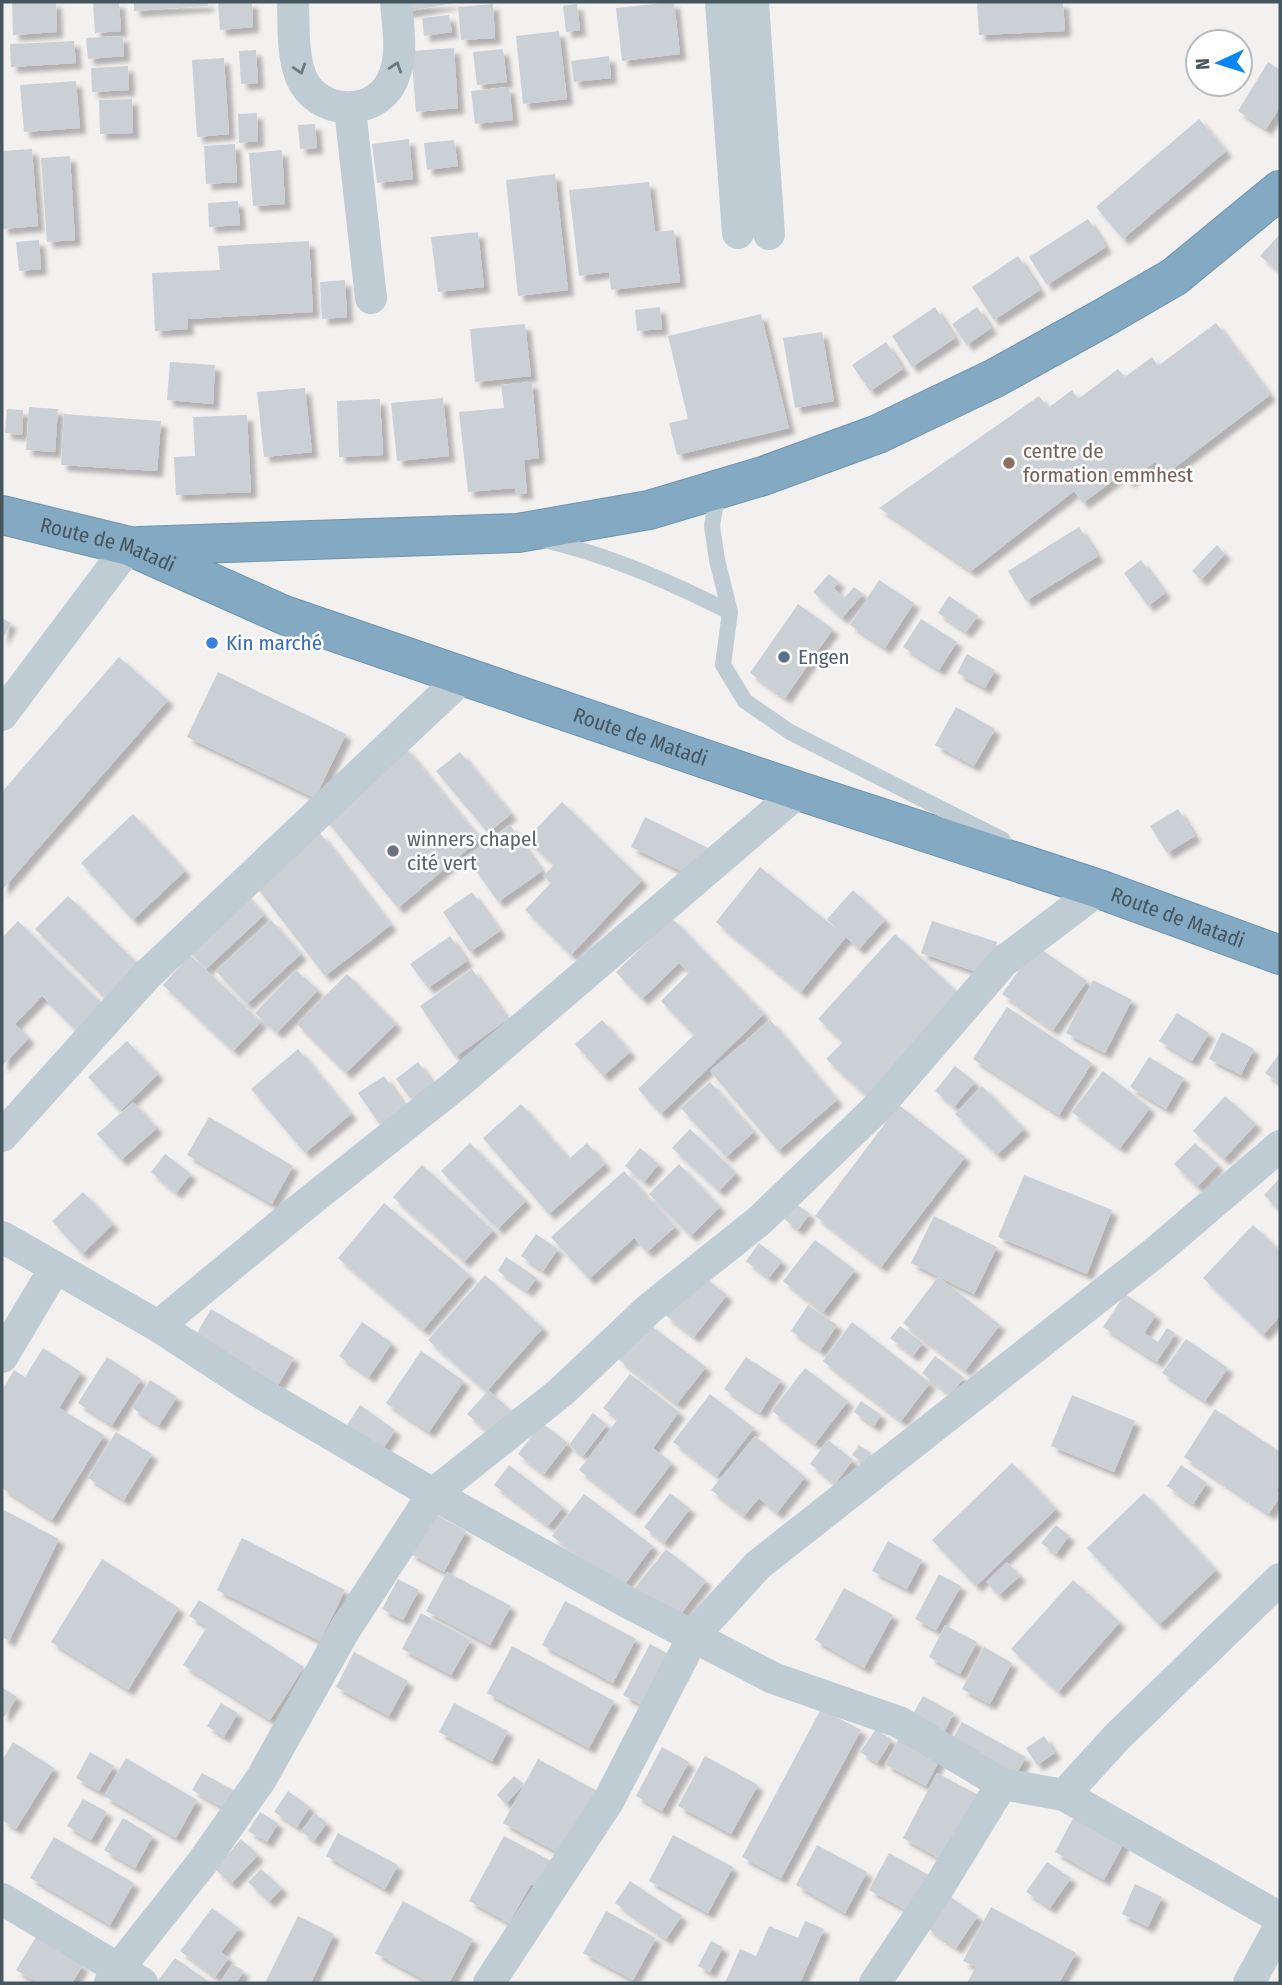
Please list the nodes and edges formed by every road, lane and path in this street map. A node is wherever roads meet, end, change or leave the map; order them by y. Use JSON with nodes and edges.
{"nodes":[{"id":1,"x":293,"y":2,"type":"edge"},
{"id":2,"x":396,"y":2,"type":"edge"},
{"id":3,"x":721,"y":2,"type":"edge"},
{"id":4,"x":753,"y":2,"type":"edge"},
{"id":5,"x":351,"y":109,"type":"junction"},
{"id":6,"x":1280,"y":190,"type":"edge"},
{"id":7,"x":371,"y":298,"type":"dead end"},
{"id":8,"x":718,"y":489,"type":"junction"},
{"id":9,"x":2,"y":515,"type":"edge"},
{"id":10,"x":517,"y":533,"type":"junction"},
{"id":11,"x":129,"y":546,"type":"junction"},
{"id":12,"x":730,"y":612,"type":"junction"},
{"id":13,"x":465,"y":675,"type":"junction"},
{"id":14,"x":2,"y":715,"type":"edge"},
{"id":15,"x":799,"y":791,"type":"junction"},
{"id":16,"x":1099,"y":889,"type":"junction"},
{"id":17,"x":1280,"y":955,"type":"edge"},
{"id":18,"x":2,"y":1136,"type":"edge"},
{"id":19,"x":1280,"y":1146,"type":"edge"},
{"id":20,"x":2,"y":1237,"type":"edge"},
{"id":21,"x":55,"y":1268,"type":"junction"},
{"id":22,"x":158,"y":1326,"type":"junction"},
{"id":23,"x":2,"y":1357,"type":"edge"},
{"id":24,"x":433,"y":1494,"type":"junction"},
{"id":25,"x":1280,"y":1579,"type":"edge"},
{"id":26,"x":694,"y":1635,"type":"junction"},
{"id":27,"x":1002,"y":1784,"type":"junction"},
{"id":28,"x":1064,"y":1795,"type":"junction"},
{"id":29,"x":2,"y":1899,"type":"edge"},
{"id":30,"x":1280,"y":1917,"type":"edge"},
{"id":31,"x":1280,"y":1926,"type":"edge"},
{"id":32,"x":123,"y":1979,"type":"edge"},
{"id":33,"x":489,"y":1983,"type":"edge"},
{"id":34,"x":875,"y":1983,"type":"edge"},
{"id":35,"x":1249,"y":1983,"type":"edge"}],
"edges":[{"from":1,"to":5,"type":"street","one_way":true},
{"from":5,"to":2,"type":"street","one_way":true},
{"from":3,"to":4,"type":"street"},
{"from":5,"to":7,"type":"street"},
{"from":6,"to":8,"type":"highway"},
{"from":8,"to":10,"type":"highway"},
{"from":8,"to":12,"type":"lane"},
{"from":9,"to":11,"type":"highway","name":"Route de Matadi"},
{"from":10,"to":11,"type":"highway"},
{"from":10,"to":12,"type":"lane"},
{"from":11,"to":13,"type":"highway","name":"Route de Matadi"},
{"from":11,"to":14,"type":"street"},
{"from":12,"to":16,"type":"lane"},
{"from":13,"to":15,"type":"highway","name":"Route de Matadi"},
{"from":13,"to":18,"type":"street"},
{"from":15,"to":16,"type":"highway","name":"Route de Matadi"},
{"from":15,"to":22,"type":"street"},
{"from":16,"to":17,"type":"highway","name":"Route de Matadi"},
{"from":16,"to":24,"type":"street"},
{"from":19,"to":26,"type":"street"},
{"from":20,"to":21,"type":"street"},
{"from":21,"to":22,"type":"street"},
{"from":21,"to":23,"type":"street"},
{"from":22,"to":24,"type":"street"},
{"from":24,"to":26,"type":"street"},
{"from":24,"to":32,"type":"street"},
{"from":25,"to":28,"type":"street"},
{"from":26,"to":27,"type":"street"},
{"from":26,"to":33,"type":"street"},
{"from":27,"to":28,"type":"street"},
{"from":27,"to":34,"type":"street"},
{"from":28,"to":30,"type":"street"},
{"from":29,"to":32,"type":"street"},
{"from":31,"to":35,"type":"street"}]}
